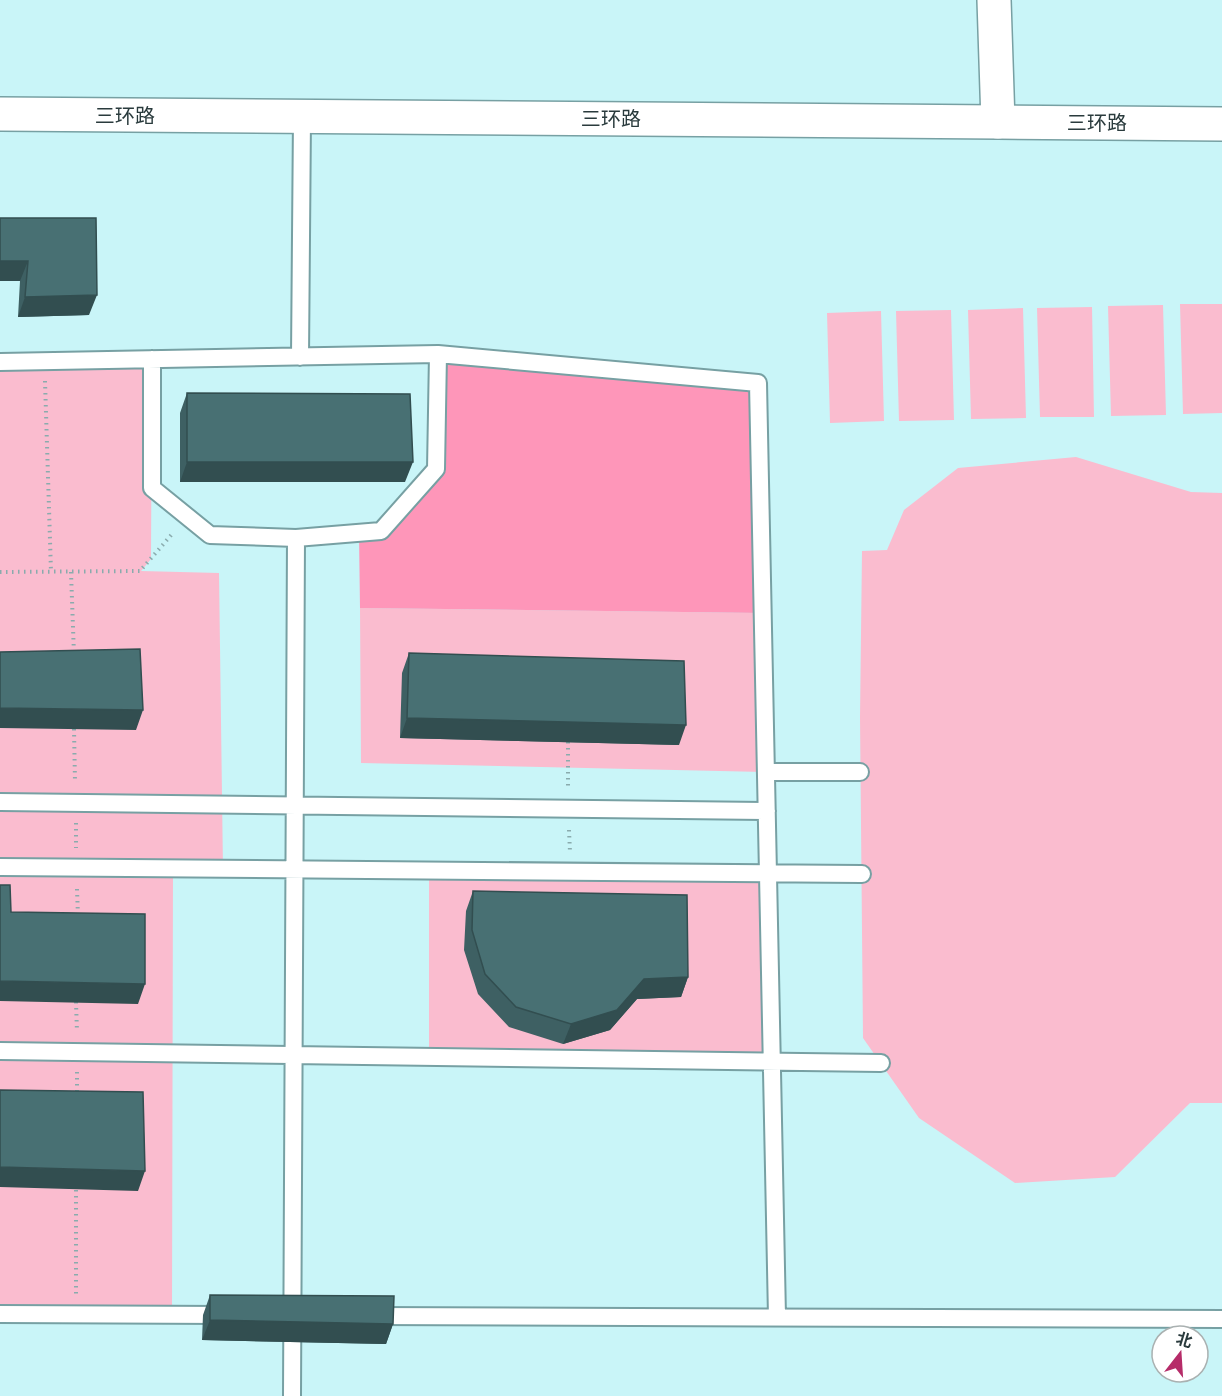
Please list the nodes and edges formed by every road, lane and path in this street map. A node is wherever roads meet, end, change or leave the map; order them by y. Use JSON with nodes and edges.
{"nodes":[{"id":1,"x":994,"y":0,"type":"edge"},
{"id":2,"x":0,"y":114,"type":"edge"},
{"id":3,"x":302,"y":117,"type":"junction"},
{"id":4,"x":998,"y":122,"type":"junction"},
{"id":5,"x":1222,"y":124,"type":"edge"},
{"id":6,"x":438,"y":354,"type":"junction"},
{"id":7,"x":300,"y":357,"type":"junction"},
{"id":8,"x":152,"y":359,"type":"junction"},
{"id":9,"x":44,"y":361,"type":"junction"},
{"id":10,"x":0,"y":362,"type":"edge"},
{"id":11,"x":187,"y":516,"type":"junction"},
{"id":12,"x":296,"y":538,"type":"junction"},
{"id":13,"x":0,"y":572,"type":"edge"},
{"id":14,"x":51,"y":572,"type":"junction"},
{"id":15,"x":72,"y":572,"type":"junction"},
{"id":16,"x":74,"y":659,"type":"edge"},
{"id":17,"x":74,"y":729,"type":"edge"},
{"id":18,"x":766,"y":772,"type":"junction"},
{"id":19,"x":860,"y":772,"type":"dead end"},
{"id":20,"x":0,"y":802,"type":"edge"},
{"id":21,"x":75,"y":803,"type":"junction"},
{"id":22,"x":294,"y":806,"type":"junction"},
{"id":23,"x":766,"y":811,"type":"junction"},
{"id":24,"x":0,"y":867,"type":"edge"},
{"id":25,"x":77,"y":868,"type":"junction"},
{"id":26,"x":294,"y":869,"type":"junction"},
{"id":27,"x":768,"y":872,"type":"junction"},
{"id":28,"x":861,"y":874,"type":"dead end"},
{"id":29,"x":78,"y":922,"type":"edge"},
{"id":30,"x":0,"y":1051,"type":"edge"},
{"id":31,"x":293,"y":1055,"type":"junction"},
{"id":32,"x":772,"y":1062,"type":"junction"},
{"id":33,"x":880,"y":1063,"type":"dead end"},
{"id":34,"x":76,"y":1190,"type":"edge"},
{"id":35,"x":0,"y":1314,"type":"edge"},
{"id":36,"x":76,"y":1315,"type":"junction"},
{"id":37,"x":236,"y":1315,"type":"edge"},
{"id":38,"x":351,"y":1316,"type":"edge"},
{"id":39,"x":777,"y":1317,"type":"junction"},
{"id":40,"x":1222,"y":1319,"type":"edge"},
{"id":41,"x":292,"y":1396,"type":"edge"}],
"edges":[{"from":1,"to":4,"type":"main road"},
{"from":2,"to":3,"type":"main road","name":"三环路"},
{"from":3,"to":4,"type":"main road","name":"三环路"},
{"from":3,"to":7,"type":"lane"},
{"from":4,"to":5,"type":"main road","name":"三环路"},
{"from":6,"to":7,"type":"lane"},
{"from":6,"to":12,"type":"lane"},
{"from":6,"to":18,"type":"lane"},
{"from":7,"to":8,"type":"lane"},
{"from":8,"to":9,"type":"lane"},
{"from":8,"to":11,"type":"lane"},
{"from":9,"to":10,"type":"lane"},
{"from":9,"to":14,"type":"path"},
{"from":11,"to":12,"type":"lane"},
{"from":11,"to":15,"type":"path"},
{"from":12,"to":22,"type":"lane"},
{"from":13,"to":14,"type":"path"},
{"from":14,"to":15,"type":"path"},
{"from":15,"to":16,"type":"path"},
{"from":17,"to":21,"type":"path"},
{"from":18,"to":19,"type":"lane"},
{"from":18,"to":23,"type":"lane"},
{"from":20,"to":21,"type":"lane"},
{"from":21,"to":22,"type":"lane"},
{"from":21,"to":25,"type":"path"},
{"from":22,"to":23,"type":"lane"},
{"from":22,"to":26,"type":"lane"},
{"from":23,"to":27,"type":"lane"},
{"from":24,"to":25,"type":"lane"},
{"from":25,"to":26,"type":"lane"},
{"from":25,"to":29,"type":"path"},
{"from":26,"to":27,"type":"lane"},
{"from":26,"to":31,"type":"lane"},
{"from":27,"to":28,"type":"lane"},
{"from":27,"to":32,"type":"lane"},
{"from":30,"to":31,"type":"lane"},
{"from":31,"to":32,"type":"lane"},
{"from":31,"to":41,"type":"lane"},
{"from":32,"to":33,"type":"lane"},
{"from":32,"to":39,"type":"lane"},
{"from":34,"to":36,"type":"path"},
{"from":35,"to":36,"type":"lane"},
{"from":36,"to":37,"type":"lane"},
{"from":38,"to":39,"type":"lane"},
{"from":39,"to":40,"type":"lane"}]}
